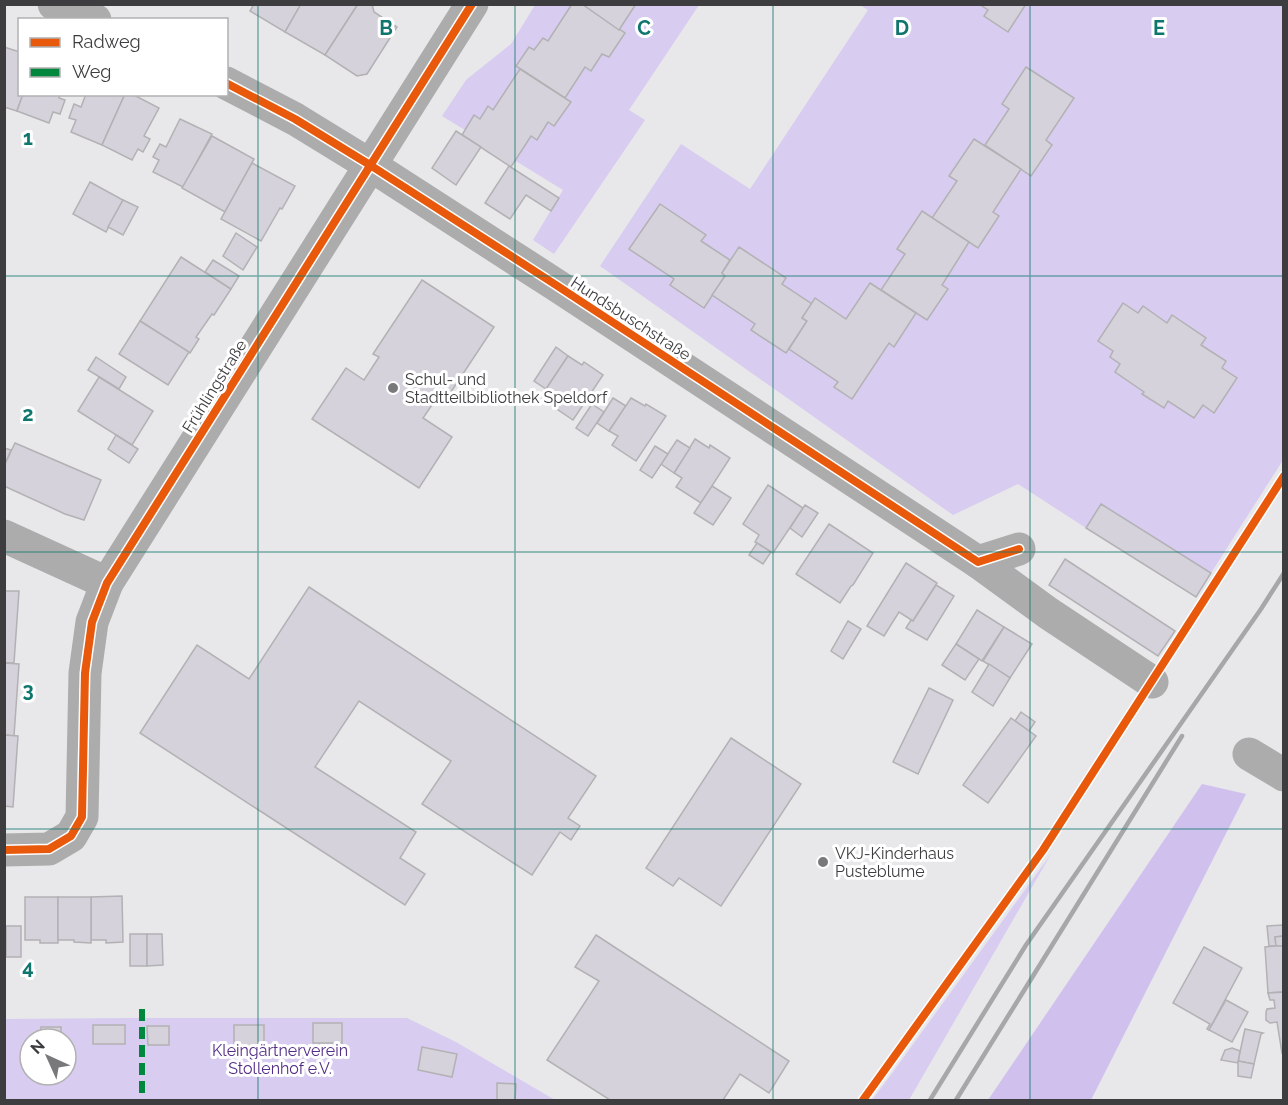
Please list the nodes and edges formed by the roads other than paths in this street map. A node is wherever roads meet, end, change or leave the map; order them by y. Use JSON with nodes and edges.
{"nodes":[{"id":1,"x":54,"y":4,"type":"edge"},
{"id":2,"x":472,"y":4,"type":"edge"},
{"id":3,"x":89,"y":18,"type":"edge"},
{"id":4,"x":228,"y":84,"type":"edge"},
{"id":5,"x":370,"y":165,"type":"junction"},
{"id":6,"x":4,"y":536,"type":"edge"},
{"id":7,"x":1019,"y":549,"type":"dead end"},
{"id":8,"x":978,"y":562,"type":"junction"},
{"id":9,"x":107,"y":582,"type":"junction"},
{"id":10,"x":1152,"y":682,"type":"dead end"},
{"id":11,"x":1249,"y":754,"type":"dead end"},
{"id":12,"x":1284,"y":775,"type":"edge"},
{"id":13,"x":4,"y":850,"type":"edge"}],
"edges":[{"from":1,"to":3,"type":"street"},
{"from":2,"to":5,"type":"street","name":"Frühlingstraße"},
{"from":4,"to":5,"type":"street","name":"Hundsbuschstraße"},
{"from":5,"to":8,"type":"street","name":"Hundsbuschstraße"},
{"from":5,"to":9,"type":"street","name":"Frühlingstraße"},
{"from":6,"to":9,"type":"street"},
{"from":7,"to":8,"type":"street"},
{"from":8,"to":10,"type":"street","name":"Hundsbuschstraße"},
{"from":9,"to":13,"type":"street","name":"Frühlingstraße"},
{"from":11,"to":12,"type":"street"}]}
